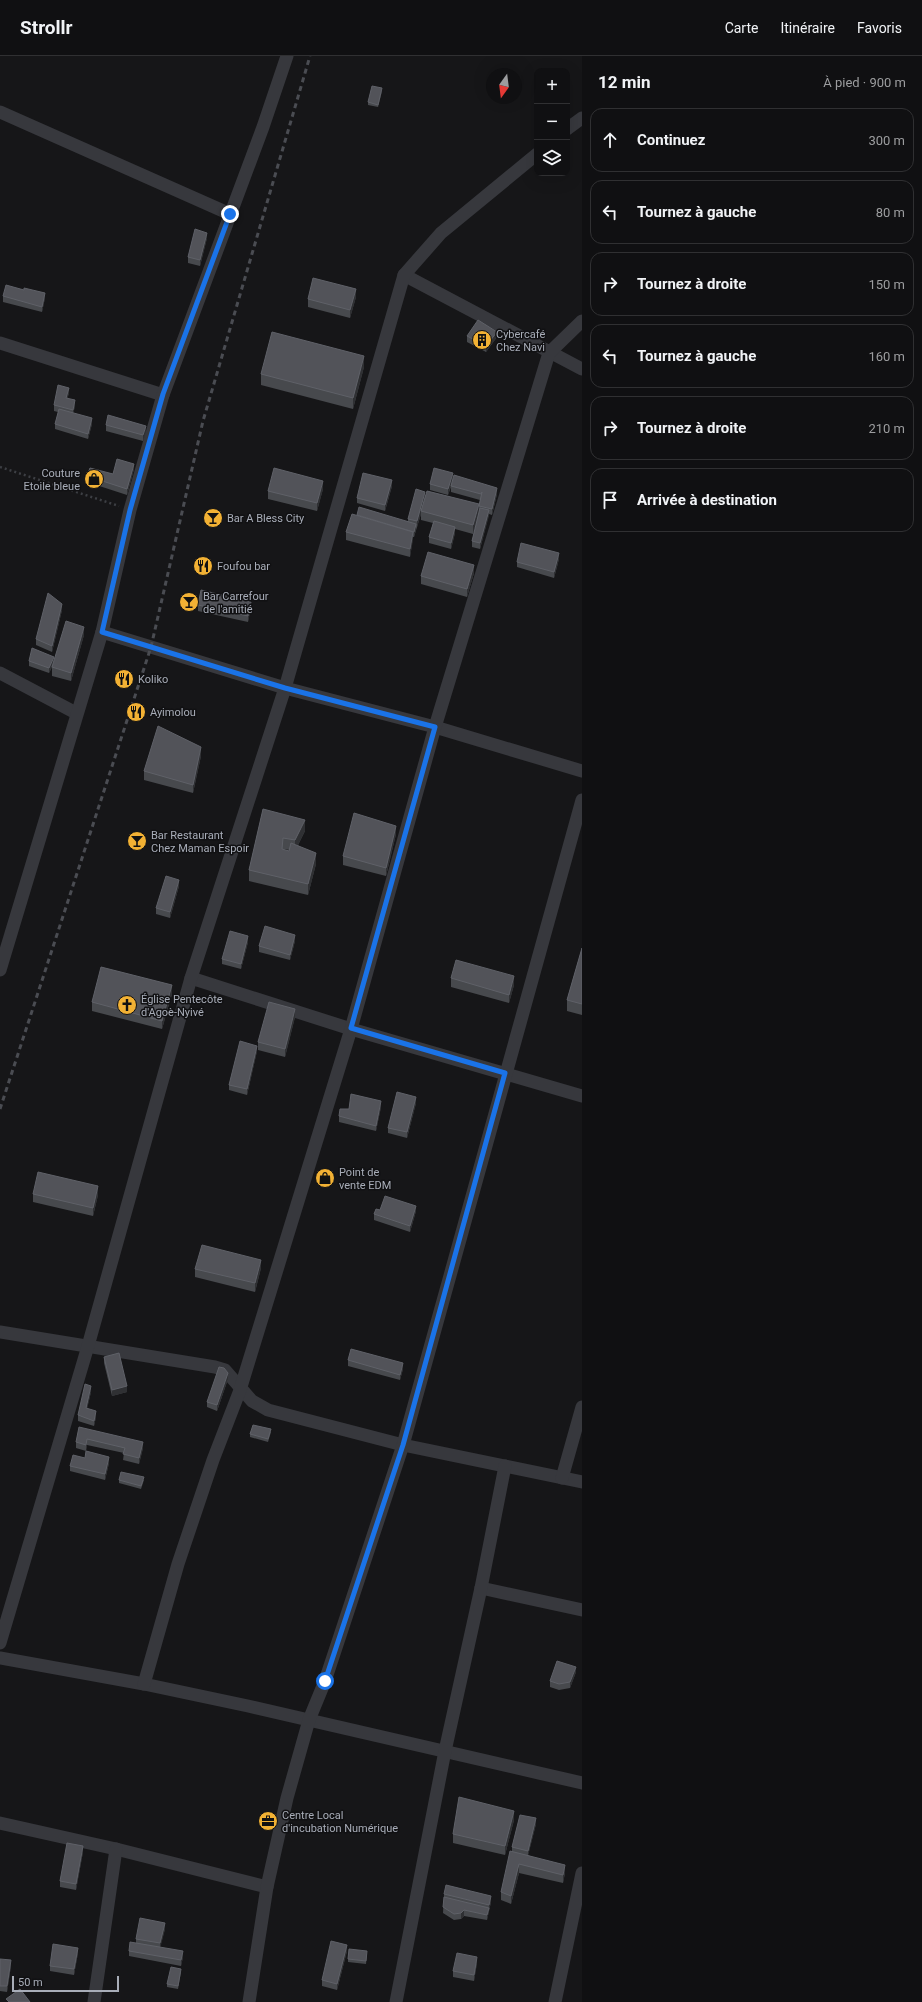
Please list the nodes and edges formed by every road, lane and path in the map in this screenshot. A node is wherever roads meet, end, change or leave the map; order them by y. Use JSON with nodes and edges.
{"nodes":[{"id":1,"x":287,"y":56,"type":"edge"},
{"id":2,"x":0,"y":112,"type":"edge"},
{"id":3,"x":582,"y":118,"type":"edge"},
{"id":4,"x":570,"y":127,"type":"edge"},
{"id":5,"x":534,"y":156,"type":"edge"},
{"id":6,"x":230,"y":214,"type":"junction"},
{"id":7,"x":404,"y":275,"type":"junction"},
{"id":8,"x":582,"y":321,"type":"edge"},
{"id":9,"x":0,"y":343,"type":"edge"},
{"id":10,"x":549,"y":353,"type":"junction"},
{"id":11,"x":582,"y":370,"type":"edge"},
{"id":12,"x":163,"y":394,"type":"junction"},
{"id":13,"x":0,"y":467,"type":"edge"},
{"id":14,"x":130,"y":510,"type":"junction"},
{"id":15,"x":102,"y":632,"type":"junction"},
{"id":16,"x":0,"y":673,"type":"edge"},
{"id":17,"x":285,"y":688,"type":"junction"},
{"id":18,"x":76,"y":713,"type":"junction"},
{"id":19,"x":435,"y":727,"type":"junction"},
{"id":20,"x":582,"y":771,"type":"edge"},
{"id":21,"x":582,"y":800,"type":"edge"},
{"id":22,"x":0,"y":970,"type":"edge"},
{"id":23,"x":191,"y":978,"type":"junction"},
{"id":24,"x":351,"y":1028,"type":"junction"},
{"id":25,"x":505,"y":1073,"type":"junction"},
{"id":26,"x":582,"y":1096,"type":"edge"},
{"id":27,"x":0,"y":1332,"type":"edge"},
{"id":28,"x":88,"y":1346,"type":"junction"},
{"id":29,"x":240,"y":1390,"type":"junction"},
{"id":30,"x":582,"y":1407,"type":"edge"},
{"id":31,"x":403,"y":1445,"type":"junction"},
{"id":32,"x":505,"y":1466,"type":"junction"},
{"id":33,"x":562,"y":1478,"type":"junction"},
{"id":34,"x":582,"y":1482,"type":"edge"},
{"id":35,"x":481,"y":1588,"type":"junction"},
{"id":36,"x":582,"y":1610,"type":"edge"},
{"id":37,"x":0,"y":1643,"type":"edge"},
{"id":38,"x":0,"y":1658,"type":"edge"},
{"id":39,"x":144,"y":1684,"type":"junction"},
{"id":40,"x":309,"y":1720,"type":"junction"},
{"id":41,"x":445,"y":1751,"type":"junction"},
{"id":42,"x":582,"y":1783,"type":"edge"},
{"id":43,"x":0,"y":1823,"type":"edge"},
{"id":44,"x":116,"y":1849,"type":"junction"},
{"id":45,"x":582,"y":1873,"type":"edge"},
{"id":46,"x":267,"y":1887,"type":"junction"},
{"id":47,"x":94,"y":2002,"type":"edge"},
{"id":48,"x":249,"y":2002,"type":"edge"},
{"id":49,"x":396,"y":2002,"type":"edge"},
{"id":50,"x":555,"y":2002,"type":"edge"}],
"edges":[{"from":1,"to":6,"type":"street"},
{"from":2,"to":6,"type":"street"},
{"from":3,"to":4,"type":"street"},
{"from":5,"to":7,"type":"street"},
{"from":6,"to":12,"type":"street"},
{"from":7,"to":10,"type":"street"},
{"from":7,"to":17,"type":"street"},
{"from":8,"to":10,"type":"street"},
{"from":9,"to":12,"type":"street"},
{"from":10,"to":11,"type":"street"},
{"from":10,"to":19,"type":"street"},
{"from":12,"to":14,"type":"street"},
{"from":13,"to":14,"type":"path"},
{"from":14,"to":15,"type":"street"},
{"from":15,"to":17,"type":"street"},
{"from":15,"to":18,"type":"street"},
{"from":16,"to":18,"type":"street"},
{"from":17,"to":19,"type":"street"},
{"from":17,"to":23,"type":"street"},
{"from":18,"to":22,"type":"street"},
{"from":19,"to":20,"type":"street"},
{"from":19,"to":24,"type":"street"},
{"from":21,"to":25,"type":"street"},
{"from":23,"to":24,"type":"street"},
{"from":23,"to":28,"type":"street"},
{"from":24,"to":25,"type":"street"},
{"from":24,"to":29,"type":"street"},
{"from":25,"to":26,"type":"street"},
{"from":25,"to":31,"type":"street"},
{"from":27,"to":28,"type":"street"},
{"from":28,"to":29,"type":"street"},
{"from":28,"to":37,"type":"street"},
{"from":29,"to":31,"type":"street"},
{"from":29,"to":39,"type":"street"},
{"from":30,"to":33,"type":"street"},
{"from":31,"to":32,"type":"street"},
{"from":31,"to":40,"type":"street"},
{"from":32,"to":33,"type":"street"},
{"from":32,"to":35,"type":"street"},
{"from":33,"to":34,"type":"street"},
{"from":35,"to":36,"type":"street"},
{"from":35,"to":41,"type":"street"},
{"from":38,"to":39,"type":"street"},
{"from":39,"to":40,"type":"street"},
{"from":40,"to":41,"type":"street"},
{"from":40,"to":46,"type":"street"},
{"from":41,"to":42,"type":"street"},
{"from":41,"to":49,"type":"street"},
{"from":43,"to":44,"type":"street"},
{"from":44,"to":46,"type":"street"},
{"from":44,"to":47,"type":"street"},
{"from":45,"to":50,"type":"street"},
{"from":46,"to":48,"type":"street"}]}
